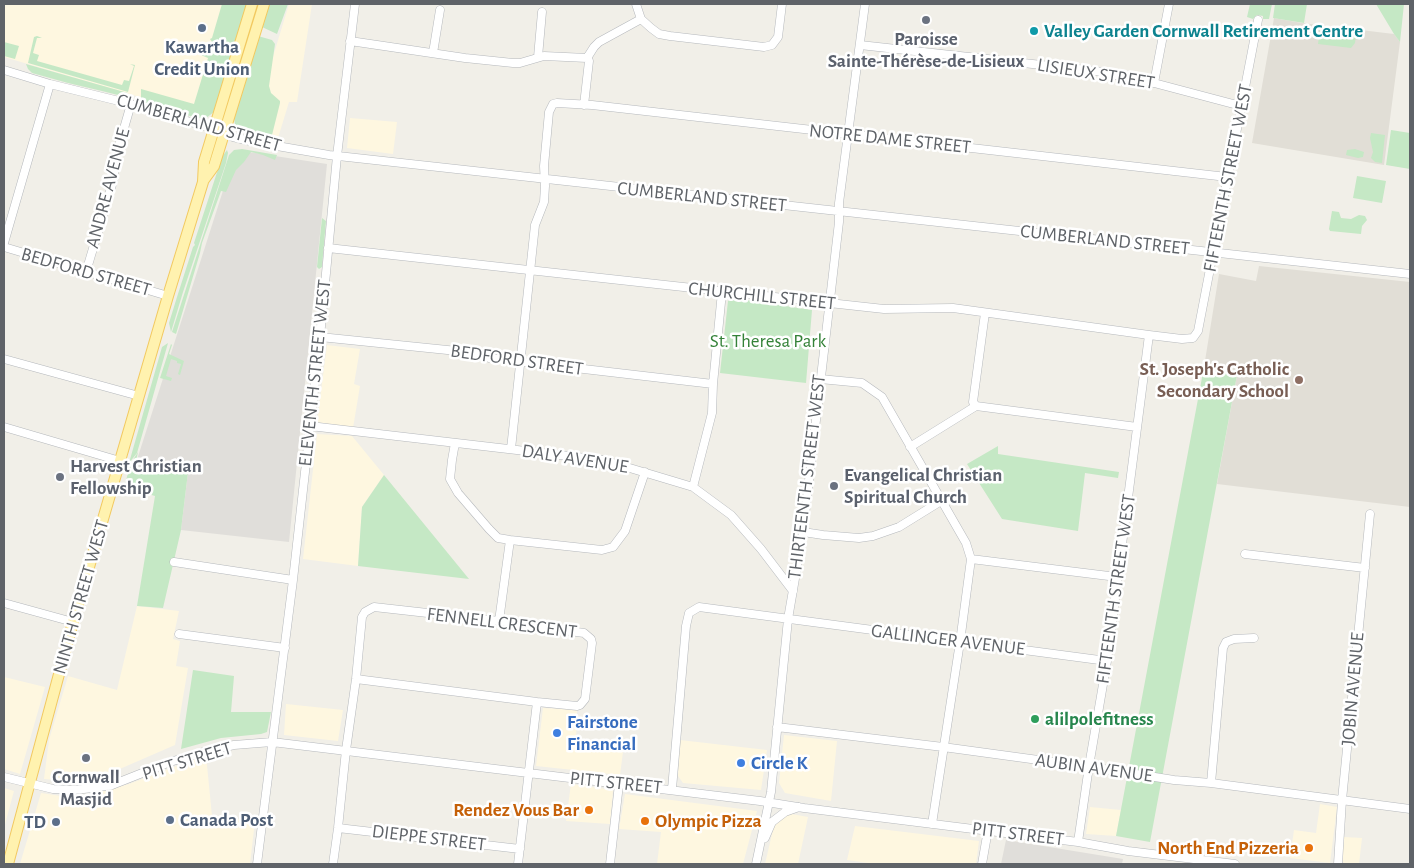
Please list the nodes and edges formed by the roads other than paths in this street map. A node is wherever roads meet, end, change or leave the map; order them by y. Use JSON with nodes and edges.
{"nodes":[{"id":1,"x":252,"y":4,"type":"edge"},
{"id":2,"x":264,"y":4,"type":"edge"},
{"id":3,"x":355,"y":4,"type":"edge"},
{"id":4,"x":636,"y":4,"type":"edge"},
{"id":5,"x":782,"y":4,"type":"edge"},
{"id":6,"x":865,"y":4,"type":"edge"},
{"id":7,"x":1170,"y":4,"type":"edge"},
{"id":8,"x":440,"y":10,"type":"dead end"},
{"id":9,"x":542,"y":12,"type":"dead end"},
{"id":10,"x":641,"y":19,"type":"junction"},
{"id":11,"x":1258,"y":20,"type":"dead end"},
{"id":12,"x":350,"y":41,"type":"junction"},
{"id":13,"x":860,"y":45,"type":"junction"},
{"id":14,"x":433,"y":53,"type":"junction"},
{"id":15,"x":538,"y":57,"type":"junction"},
{"id":16,"x":587,"y":58,"type":"junction"},
{"id":17,"x":4,"y":70,"type":"edge"},
{"id":18,"x":1154,"y":83,"type":"junction"},
{"id":19,"x":50,"y":84,"type":"junction"},
{"id":20,"x":131,"y":104,"type":"junction"},
{"id":21,"x":584,"y":105,"type":"junction"},
{"id":22,"x":1241,"y":106,"type":"junction"},
{"id":23,"x":214,"y":129,"type":"junction"},
{"id":24,"x":224,"y":133,"type":"junction"},
{"id":25,"x":848,"y":135,"type":"junction"},
{"id":26,"x":337,"y":156,"type":"junction"},
{"id":27,"x":1227,"y":176,"type":"junction"},
{"id":28,"x":545,"y":180,"type":"junction"},
{"id":29,"x":203,"y":182,"type":"junction"},
{"id":30,"x":839,"y":211,"type":"junction"},
{"id":31,"x":4,"y":245,"type":"edge"},
{"id":32,"x":328,"y":248,"type":"junction"},
{"id":33,"x":1214,"y":253,"type":"junction"},
{"id":34,"x":530,"y":270,"type":"junction"},
{"id":35,"x":86,"y":272,"type":"junction"},
{"id":36,"x":1410,"y":274,"type":"edge"},
{"id":37,"x":722,"y":292,"type":"junction"},
{"id":38,"x":168,"y":296,"type":"junction"},
{"id":39,"x":829,"y":303,"type":"junction"},
{"id":40,"x":985,"y":313,"type":"junction"},
{"id":41,"x":1149,"y":335,"type":"junction"},
{"id":42,"x":1195,"y":335,"type":"joint"},
{"id":43,"x":320,"y":337,"type":"junction"},
{"id":44,"x":4,"y":359,"type":"edge"},
{"id":45,"x":520,"y":361,"type":"junction"},
{"id":46,"x":820,"y":378,"type":"junction"},
{"id":47,"x":713,"y":384,"type":"junction"},
{"id":48,"x":139,"y":396,"type":"junction"},
{"id":49,"x":976,"y":406,"type":"junction"},
{"id":50,"x":310,"y":426,"type":"junction"},
{"id":51,"x":4,"y":427,"type":"edge"},
{"id":52,"x":1137,"y":427,"type":"junction"},
{"id":53,"x":455,"y":443,"type":"junction"},
{"id":54,"x":910,"y":446,"type":"junction"},
{"id":55,"x":511,"y":449,"type":"junction"},
{"id":56,"x":120,"y":461,"type":"junction"},
{"id":57,"x":645,"y":472,"type":"junction"},
{"id":58,"x":693,"y":487,"type":"junction"},
{"id":59,"x":941,"y":501,"type":"junction"},
{"id":60,"x":1370,"y":514,"type":"dead end"},
{"id":61,"x":803,"y":532,"type":"junction"},
{"id":62,"x":510,"y":540,"type":"junction"},
{"id":63,"x":1245,"y":554,"type":"dead end"},
{"id":64,"x":971,"y":559,"type":"junction"},
{"id":65,"x":174,"y":562,"type":"dead end"},
{"id":66,"x":1365,"y":568,"type":"junction"},
{"id":67,"x":1117,"y":577,"type":"junction"},
{"id":68,"x":293,"y":580,"type":"junction"},
{"id":69,"x":793,"y":591,"type":"junction"},
{"id":70,"x":4,"y":603,"type":"edge"},
{"id":71,"x":788,"y":619,"type":"junction"},
{"id":72,"x":73,"y":622,"type":"junction"},
{"id":73,"x":499,"y":622,"type":"junction"},
{"id":74,"x":179,"y":634,"type":"dead end"},
{"id":75,"x":1254,"y":638,"type":"dead end"},
{"id":76,"x":960,"y":642,"type":"junction"},
{"id":77,"x":285,"y":648,"type":"junction"},
{"id":78,"x":1107,"y":661,"type":"junction"},
{"id":79,"x":356,"y":679,"type":"junction"},
{"id":80,"x":537,"y":702,"type":"junction"},
{"id":81,"x":777,"y":727,"type":"junction"},
{"id":82,"x":272,"y":742,"type":"junction"},
{"id":83,"x":943,"y":747,"type":"junction"},
{"id":84,"x":346,"y":750,"type":"junction"},
{"id":85,"x":1089,"y":766,"type":"junction"},
{"id":86,"x":530,"y":773,"type":"junction"},
{"id":87,"x":4,"y":777,"type":"edge"},
{"id":88,"x":1211,"y":783,"type":"junction"},
{"id":89,"x":29,"y":784,"type":"junction"},
{"id":90,"x":619,"y":784,"type":"junction"},
{"id":91,"x":672,"y":790,"type":"junction"},
{"id":92,"x":1342,"y":800,"type":"junction"},
{"id":93,"x":769,"y":802,"type":"junction"},
{"id":94,"x":798,"y":807,"type":"junction"},
{"id":95,"x":1410,"y":808,"type":"edge"},
{"id":96,"x":932,"y":824,"type":"junction"},
{"id":97,"x":338,"y":828,"type":"junction"},
{"id":98,"x":988,"y":830,"type":"junction"},
{"id":99,"x":1078,"y":842,"type":"junction"},
{"id":100,"x":520,"y":849,"type":"junction"},
{"id":101,"x":759,"y":851,"type":"junction"},
{"id":102,"x":8,"y":864,"type":"edge"},
{"id":103,"x":257,"y":864,"type":"edge"},
{"id":104,"x":333,"y":864,"type":"edge"},
{"id":105,"x":518,"y":864,"type":"edge"},
{"id":106,"x":610,"y":864,"type":"edge"},
{"id":107,"x":756,"y":864,"type":"edge"},
{"id":108,"x":982,"y":864,"type":"edge"},
{"id":109,"x":1235,"y":864,"type":"edge"},
{"id":110,"x":1338,"y":864,"type":"edge"}],
"edges":[{"from":1,"to":23,"type":"main road","name":"NINTH STREET WEST"},
{"from":2,"to":24,"type":"main road","name":"NINTH STREET WEST"},
{"from":3,"to":12,"type":"street","name":"ELEVENTH STREET WEST"},
{"from":4,"to":10,"type":"street"},
{"from":5,"to":10,"type":"street"},
{"from":6,"to":13,"type":"street","name":"THIRTEENTH STREET WEST"},
{"from":7,"to":18,"type":"street"},
{"from":8,"to":14,"type":"street"},
{"from":9,"to":15,"type":"street"},
{"from":10,"to":16,"type":"street"},
{"from":11,"to":22,"type":"street","name":"FIFTEENTH STREET WEST"},
{"from":12,"to":14,"type":"street"},
{"from":12,"to":26,"type":"street","name":"ELEVENTH STREET WEST"},
{"from":13,"to":18,"type":"street","name":"LISIEUX STREET"},
{"from":13,"to":25,"type":"street","name":"THIRTEENTH STREET WEST"},
{"from":14,"to":15,"type":"street"},
{"from":15,"to":16,"type":"street"},
{"from":16,"to":21,"type":"street"},
{"from":17,"to":19,"type":"street","name":"CUMBERLAND STREET"},
{"from":18,"to":22,"type":"street","name":"LISIEUX STREET"},
{"from":19,"to":20,"type":"street","name":"CUMBERLAND STREET"},
{"from":19,"to":31,"type":"street"},
{"from":20,"to":23,"type":"street","name":"CUMBERLAND STREET"},
{"from":20,"to":35,"type":"street","name":"ANDRE AVENUE"},
{"from":21,"to":25,"type":"street","name":"NOTRE DAME STREET"},
{"from":21,"to":28,"type":"street","name":"NOTRE DAME STREET"},
{"from":22,"to":27,"type":"street","name":"FIFTEENTH STREET WEST"},
{"from":23,"to":24,"type":"street","name":"CUMBERLAND STREET"},
{"from":23,"to":29,"type":"main road","name":"NINTH STREET WEST"},
{"from":24,"to":26,"type":"street","name":"CUMBERLAND STREET"},
{"from":24,"to":29,"type":"main road","name":"NINTH STREET WEST"},
{"from":25,"to":27,"type":"street","name":"NOTRE DAME STREET"},
{"from":25,"to":30,"type":"street","name":"THIRTEENTH STREET WEST"},
{"from":26,"to":28,"type":"street","name":"CUMBERLAND STREET"},
{"from":26,"to":32,"type":"street","name":"ELEVENTH STREET WEST"},
{"from":27,"to":33,"type":"street","name":"FIFTEENTH STREET WEST"},
{"from":28,"to":30,"type":"street","name":"CUMBERLAND STREET"},
{"from":28,"to":34,"type":"street"},
{"from":29,"to":38,"type":"main road","name":"NINTH STREET WEST"},
{"from":30,"to":33,"type":"street","name":"CUMBERLAND STREET"},
{"from":30,"to":39,"type":"street","name":"THIRTEENTH STREET WEST"},
{"from":31,"to":35,"type":"street","name":"BEDFORD STREET"},
{"from":32,"to":34,"type":"street","name":"CHURCHILL STREET"},
{"from":32,"to":43,"type":"street","name":"ELEVENTH STREET WEST"},
{"from":33,"to":36,"type":"street","name":"CUMBERLAND STREET"},
{"from":33,"to":42,"type":"street","name":"FIFTEENTH STREET WEST"},
{"from":34,"to":37,"type":"street","name":"CHURCHILL STREET"},
{"from":34,"to":45,"type":"street"},
{"from":35,"to":38,"type":"street","name":"BEDFORD STREET"},
{"from":37,"to":39,"type":"street","name":"CHURCHILL STREET"},
{"from":37,"to":47,"type":"street"},
{"from":38,"to":48,"type":"main road","name":"NINTH STREET WEST"},
{"from":39,"to":40,"type":"street","name":"CHURCHILL STREET"},
{"from":39,"to":46,"type":"street","name":"THIRTEENTH STREET WEST"},
{"from":40,"to":41,"type":"street","name":"CHURCHILL STREET"},
{"from":40,"to":49,"type":"street"},
{"from":41,"to":42,"type":"street","name":"CHURCHILL STREET"},
{"from":41,"to":52,"type":"street","name":"FIFTEENTH STREET WEST"},
{"from":43,"to":45,"type":"street","name":"BEDFORD STREET"},
{"from":43,"to":50,"type":"street","name":"ELEVENTH STREET WEST"},
{"from":44,"to":48,"type":"street"},
{"from":45,"to":47,"type":"street","name":"BEDFORD STREET"},
{"from":45,"to":55,"type":"street"},
{"from":46,"to":54,"type":"street"},
{"from":46,"to":61,"type":"street","name":"THIRTEENTH STREET WEST"},
{"from":47,"to":58,"type":"street"},
{"from":48,"to":56,"type":"main road","name":"NINTH STREET WEST"},
{"from":49,"to":52,"type":"street"},
{"from":49,"to":54,"type":"street"},
{"from":50,"to":53,"type":"street","name":"DALY AVENUE"},
{"from":50,"to":68,"type":"street","name":"ELEVENTH STREET WEST"},
{"from":51,"to":56,"type":"street"},
{"from":52,"to":67,"type":"street","name":"FIFTEENTH STREET WEST"},
{"from":53,"to":55,"type":"street","name":"DALY AVENUE"},
{"from":53,"to":62,"type":"street"},
{"from":54,"to":59,"type":"street"},
{"from":55,"to":57,"type":"street","name":"DALY AVENUE"},
{"from":56,"to":72,"type":"main road","name":"NINTH STREET WEST"},
{"from":57,"to":58,"type":"street","name":"DALY AVENUE"},
{"from":57,"to":62,"type":"street"},
{"from":58,"to":69,"type":"street","name":"DALY AVENUE"},
{"from":59,"to":61,"type":"street"},
{"from":59,"to":64,"type":"street"},
{"from":60,"to":66,"type":"street","name":"JOBIN AVENUE"},
{"from":61,"to":69,"type":"street","name":"THIRTEENTH STREET WEST"},
{"from":62,"to":73,"type":"street"},
{"from":63,"to":66,"type":"street"},
{"from":64,"to":67,"type":"street"},
{"from":64,"to":76,"type":"street"},
{"from":65,"to":68,"type":"street"},
{"from":66,"to":92,"type":"street","name":"JOBIN AVENUE"},
{"from":67,"to":78,"type":"street","name":"FIFTEENTH STREET WEST"},
{"from":68,"to":77,"type":"street","name":"ELEVENTH STREET WEST"},
{"from":69,"to":71,"type":"street","name":"THIRTEENTH STREET WEST"},
{"from":70,"to":72,"type":"street"},
{"from":71,"to":76,"type":"street","name":"GALLINGER AVENUE"},
{"from":71,"to":81,"type":"street","name":"THIRTEENTH STREET WEST"},
{"from":71,"to":91,"type":"street","name":"GALLINGER AVENUE"},
{"from":72,"to":89,"type":"main road","name":"NINTH STREET WEST"},
{"from":73,"to":79,"type":"street","name":"FENNELL CRESCENT"},
{"from":73,"to":80,"type":"street","name":"FENNELL CRESCENT"},
{"from":74,"to":77,"type":"street"},
{"from":75,"to":88,"type":"street"},
{"from":76,"to":78,"type":"street","name":"GALLINGER AVENUE"},
{"from":76,"to":83,"type":"street"},
{"from":77,"to":82,"type":"street","name":"ELEVENTH STREET WEST"},
{"from":78,"to":85,"type":"street","name":"FIFTEENTH STREET WEST"},
{"from":79,"to":80,"type":"street","name":"FENNELL CRESCENT"},
{"from":79,"to":84,"type":"street","name":"FENNELL CRESCENT"},
{"from":80,"to":86,"type":"street"},
{"from":81,"to":83,"type":"street","name":"AUBIN AVENUE"},
{"from":81,"to":93,"type":"street","name":"THIRTEENTH STREET WEST"},
{"from":82,"to":84,"type":"street","name":"PITT STREET"},
{"from":82,"to":89,"type":"street","name":"PITT STREET"},
{"from":82,"to":103,"type":"street","name":"ELEVENTH STREET WEST"},
{"from":83,"to":85,"type":"street","name":"AUBIN AVENUE"},
{"from":83,"to":96,"type":"street"},
{"from":84,"to":86,"type":"street","name":"PITT STREET"},
{"from":84,"to":97,"type":"street","name":"FENNELL CRESCENT"},
{"from":85,"to":88,"type":"street","name":"AUBIN AVENUE"},
{"from":85,"to":99,"type":"street","name":"FIFTEENTH STREET WEST"},
{"from":86,"to":90,"type":"street","name":"PITT STREET"},
{"from":86,"to":100,"type":"street"},
{"from":87,"to":89,"type":"street","name":"PITT STREET"},
{"from":88,"to":92,"type":"street","name":"AUBIN AVENUE"},
{"from":89,"to":102,"type":"main road","name":"NINTH STREET WEST"},
{"from":90,"to":91,"type":"street","name":"PITT STREET"},
{"from":90,"to":106,"type":"street"},
{"from":91,"to":93,"type":"street","name":"PITT STREET"},
{"from":92,"to":95,"type":"street","name":"AUBIN AVENUE"},
{"from":92,"to":110,"type":"street","name":"JOBIN AVENUE"},
{"from":93,"to":94,"type":"street","name":"PITT STREET"},
{"from":93,"to":101,"type":"street","name":"THIRTEENTH STREET WEST"},
{"from":94,"to":96,"type":"street","name":"PITT STREET"},
{"from":94,"to":101,"type":"street"},
{"from":96,"to":98,"type":"street","name":"PITT STREET"},
{"from":97,"to":100,"type":"street","name":"DIEPPE STREET"},
{"from":97,"to":104,"type":"street","name":"FENNELL CRESCENT"},
{"from":98,"to":99,"type":"street","name":"PITT STREET"},
{"from":98,"to":108,"type":"street"},
{"from":99,"to":109,"type":"street","name":"PITT STREET"},
{"from":100,"to":105,"type":"street"},
{"from":101,"to":107,"type":"street"}]}
